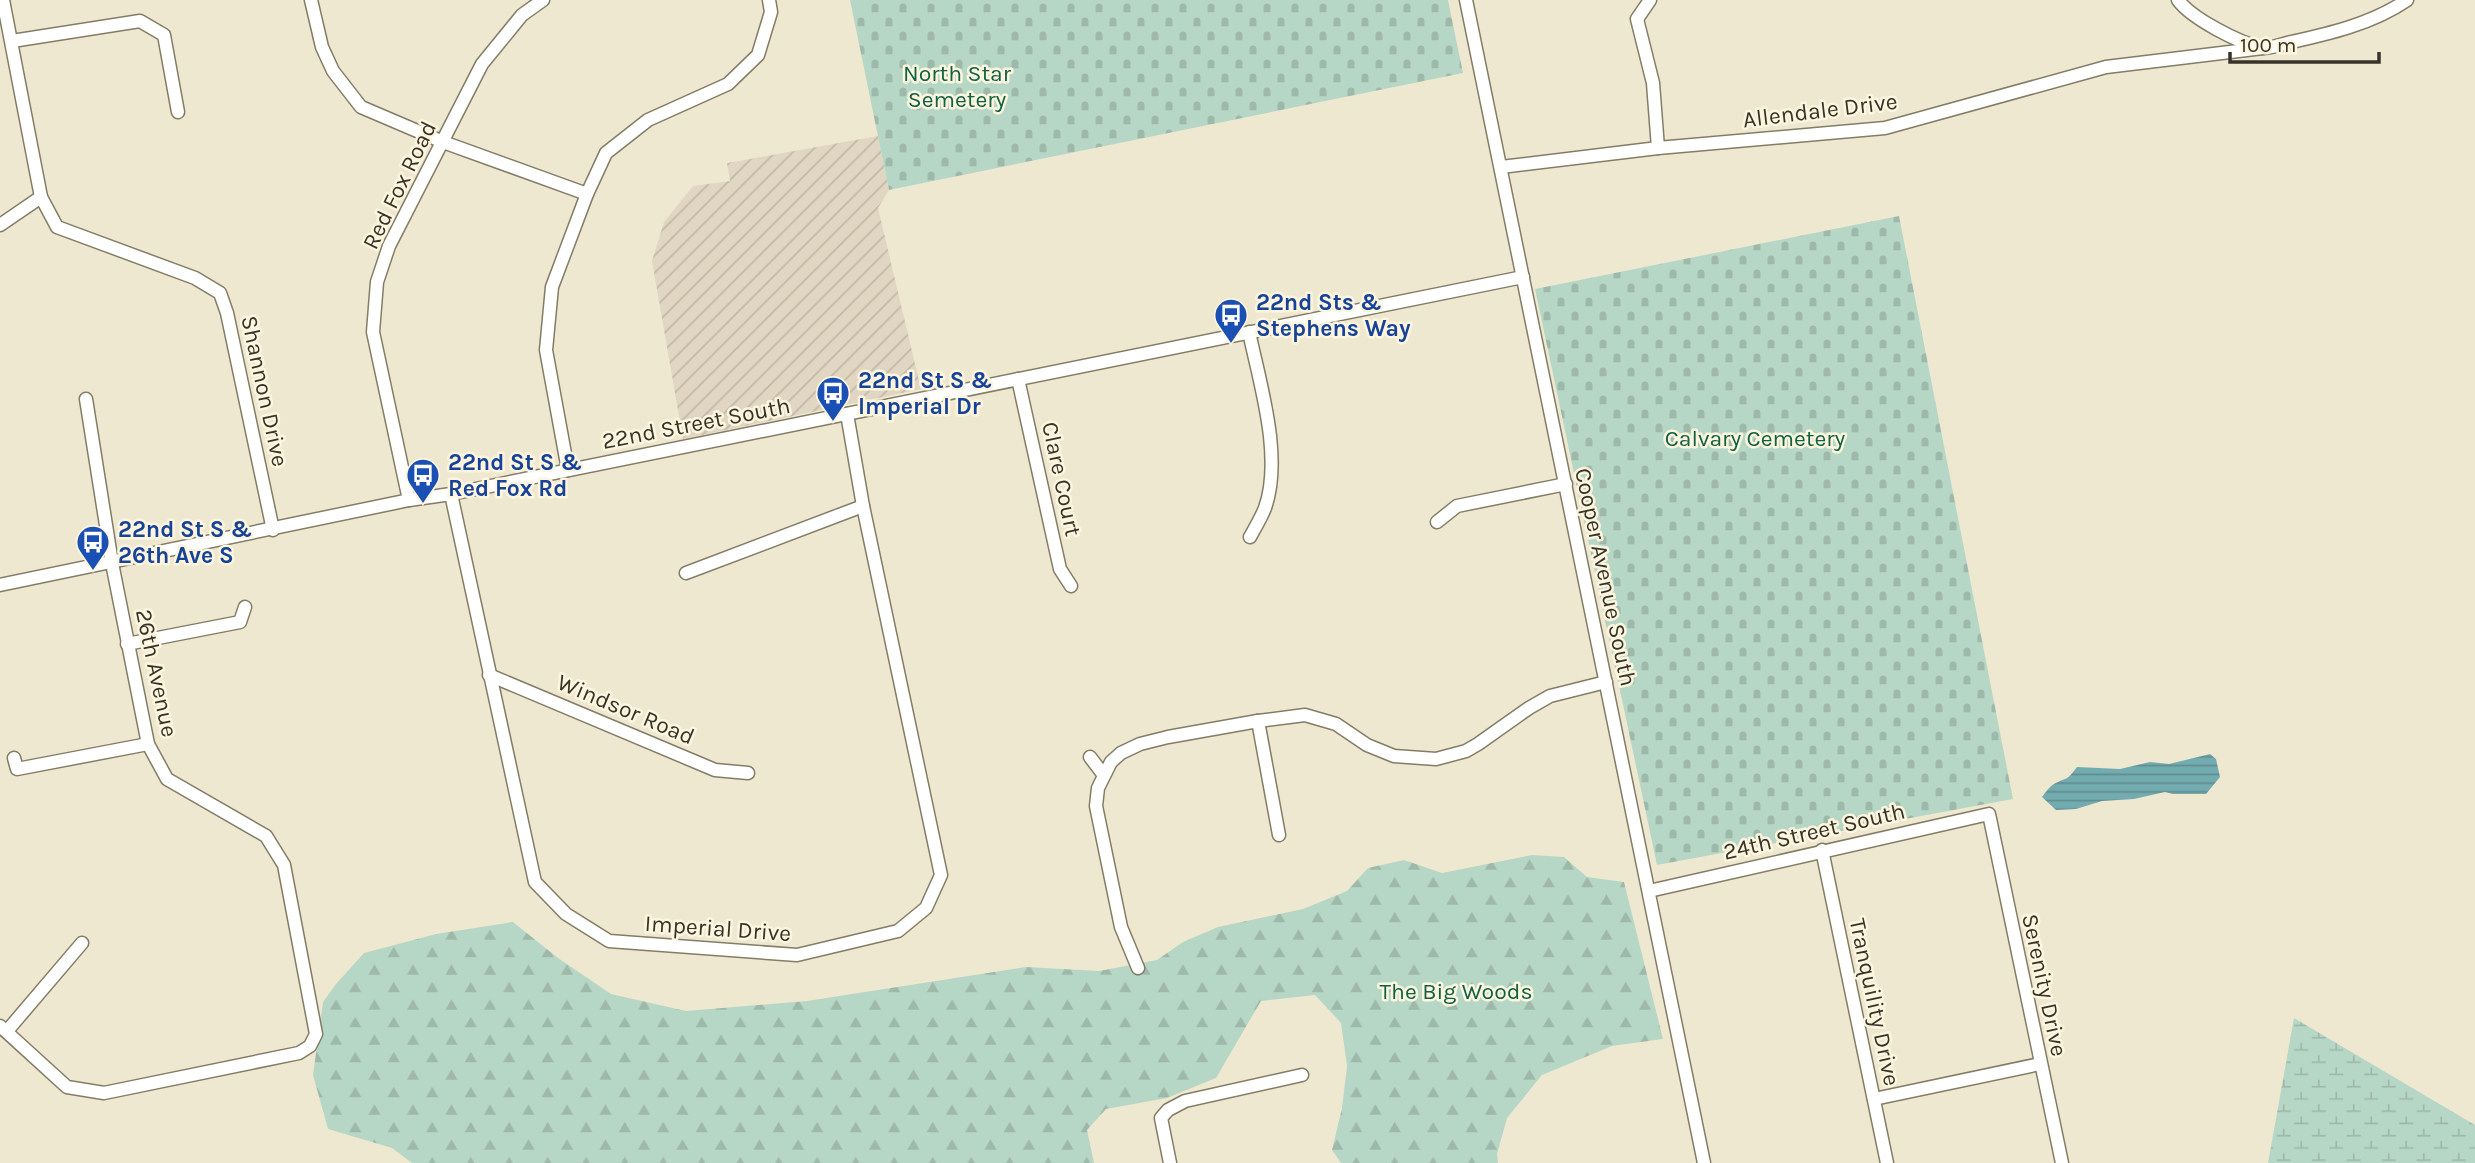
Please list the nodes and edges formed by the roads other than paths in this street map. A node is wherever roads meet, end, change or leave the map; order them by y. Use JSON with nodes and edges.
{"nodes":[{"id":1,"x":4,"y":0,"type":"edge"},
{"id":2,"x":311,"y":0,"type":"edge"},
{"id":3,"x":543,"y":0,"type":"edge"},
{"id":4,"x":769,"y":0,"type":"edge"},
{"id":5,"x":1466,"y":0,"type":"edge"},
{"id":6,"x":1650,"y":0,"type":"edge"},
{"id":7,"x":2179,"y":0,"type":"edge"},
{"id":8,"x":2407,"y":0,"type":"edge"},
{"id":9,"x":12,"y":41,"type":"junction"},
{"id":10,"x":2263,"y":48,"type":"junction"},
{"id":11,"x":178,"y":112,"type":"dead end"},
{"id":12,"x":443,"y":142,"type":"junction"},
{"id":13,"x":1658,"y":148,"type":"junction"},
{"id":14,"x":1501,"y":167,"type":"junction"},
{"id":15,"x":587,"y":194,"type":"junction"},
{"id":16,"x":41,"y":197,"type":"junction"},
{"id":17,"x":0,"y":225,"type":"edge"},
{"id":18,"x":1523,"y":277,"type":"junction"},
{"id":19,"x":1249,"y":332,"type":"junction"},
{"id":20,"x":1018,"y":379,"type":"junction"},
{"id":21,"x":86,"y":399,"type":"dead end"},
{"id":22,"x":847,"y":414,"type":"junction"},
{"id":23,"x":568,"y":470,"type":"junction"},
{"id":24,"x":1566,"y":484,"type":"junction"},
{"id":25,"x":451,"y":494,"type":"junction"},
{"id":26,"x":409,"y":500,"type":"junction"},
{"id":27,"x":863,"y":506,"type":"junction"},
{"id":28,"x":1437,"y":522,"type":"dead end"},
{"id":29,"x":273,"y":530,"type":"junction"},
{"id":30,"x":1250,"y":537,"type":"dead end"},
{"id":31,"x":112,"y":563,"type":"junction"},
{"id":32,"x":686,"y":573,"type":"dead end"},
{"id":33,"x":0,"y":585,"type":"edge"},
{"id":34,"x":1071,"y":586,"type":"dead end"},
{"id":35,"x":246,"y":607,"type":"dead end"},
{"id":36,"x":127,"y":644,"type":"junction"},
{"id":37,"x":489,"y":674,"type":"junction"},
{"id":38,"x":1606,"y":682,"type":"junction"},
{"id":39,"x":1258,"y":721,"type":"junction"},
{"id":40,"x":148,"y":744,"type":"junction"},
{"id":41,"x":1090,"y":757,"type":"dead end"},
{"id":42,"x":15,"y":758,"type":"dead end"},
{"id":43,"x":748,"y":773,"type":"dead end"},
{"id":44,"x":1104,"y":774,"type":"junction"},
{"id":45,"x":1989,"y":814,"type":"joint"},
{"id":46,"x":1279,"y":835,"type":"dead end"},
{"id":47,"x":1822,"y":850,"type":"junction"},
{"id":48,"x":1649,"y":891,"type":"junction"},
{"id":49,"x":82,"y":943,"type":"dead end"},
{"id":50,"x":1138,"y":968,"type":"dead end"},
{"id":51,"x":4,"y":1028,"type":"edge"},
{"id":52,"x":2040,"y":1063,"type":"junction"},
{"id":53,"x":1302,"y":1075,"type":"dead end"},
{"id":54,"x":1874,"y":1099,"type":"junction"},
{"id":55,"x":1170,"y":1163,"type":"edge"},
{"id":56,"x":1704,"y":1163,"type":"edge"},
{"id":57,"x":1887,"y":1163,"type":"edge"},
{"id":58,"x":2062,"y":1163,"type":"edge"}],
"edges":[{"from":1,"to":9,"type":"street","name":"Shannon Drive"},
{"from":2,"to":12,"type":"street"},
{"from":3,"to":12,"type":"street","name":"Red Fox Road"},
{"from":4,"to":15,"type":"street"},
{"from":5,"to":14,"type":"street","name":"Cooper Avenue South"},
{"from":6,"to":13,"type":"street"},
{"from":7,"to":10,"type":"street"},
{"from":8,"to":10,"type":"street","name":"Allendale Drive"},
{"from":9,"to":11,"type":"street"},
{"from":9,"to":16,"type":"street","name":"Shannon Drive"},
{"from":10,"to":13,"type":"street","name":"Allendale Drive"},
{"from":12,"to":15,"type":"street"},
{"from":12,"to":26,"type":"street","name":"Red Fox Road"},
{"from":13,"to":14,"type":"street","name":"Allendale Drive"},
{"from":14,"to":18,"type":"street","name":"Cooper Avenue South"},
{"from":15,"to":23,"type":"street"},
{"from":16,"to":17,"type":"street"},
{"from":16,"to":29,"type":"street","name":"Shannon Drive"},
{"from":18,"to":19,"type":"street","name":"22nd Street South"},
{"from":18,"to":24,"type":"street","name":"Cooper Avenue South"},
{"from":19,"to":20,"type":"street","name":"22nd Street South"},
{"from":19,"to":30,"type":"street"},
{"from":20,"to":22,"type":"street","name":"22nd Street South"},
{"from":20,"to":34,"type":"street","name":"Clare Court"},
{"from":21,"to":31,"type":"street","name":"26th Avenue"},
{"from":22,"to":23,"type":"street","name":"22nd Street South"},
{"from":22,"to":27,"type":"street","name":"Imperial Drive"},
{"from":23,"to":25,"type":"street","name":"22nd Street South"},
{"from":24,"to":28,"type":"street"},
{"from":24,"to":38,"type":"street","name":"Cooper Avenue South"},
{"from":25,"to":26,"type":"street","name":"22nd Street South"},
{"from":25,"to":37,"type":"street","name":"Imperial Drive"},
{"from":26,"to":29,"type":"street","name":"22nd Street South"},
{"from":27,"to":32,"type":"street"},
{"from":27,"to":37,"type":"street","name":"Imperial Drive"},
{"from":29,"to":31,"type":"street","name":"22nd Street South"},
{"from":31,"to":33,"type":"street","name":"22nd Street South"},
{"from":31,"to":36,"type":"street","name":"26th Avenue"},
{"from":35,"to":36,"type":"street"},
{"from":36,"to":40,"type":"street","name":"26th Avenue"},
{"from":37,"to":43,"type":"street","name":"Windsor Road"},
{"from":38,"to":39,"type":"street"},
{"from":38,"to":48,"type":"street","name":"Cooper Avenue South"},
{"from":39,"to":44,"type":"street"},
{"from":39,"to":46,"type":"street"},
{"from":40,"to":42,"type":"street"},
{"from":40,"to":51,"type":"street","name":"26th Avenue"},
{"from":41,"to":44,"type":"street"},
{"from":44,"to":50,"type":"street"},
{"from":45,"to":47,"type":"street","name":"24th Street South"},
{"from":45,"to":52,"type":"street","name":"Serenity Drive"},
{"from":47,"to":48,"type":"street","name":"24th Street South"},
{"from":47,"to":54,"type":"street","name":"Tranquility Drive"},
{"from":48,"to":56,"type":"street","name":"Cooper Avenue South"},
{"from":49,"to":51,"type":"street"},
{"from":52,"to":54,"type":"street"},
{"from":52,"to":58,"type":"street","name":"Serenity Drive"},
{"from":53,"to":55,"type":"street"},
{"from":54,"to":57,"type":"street","name":"Tranquility Drive"}]}
